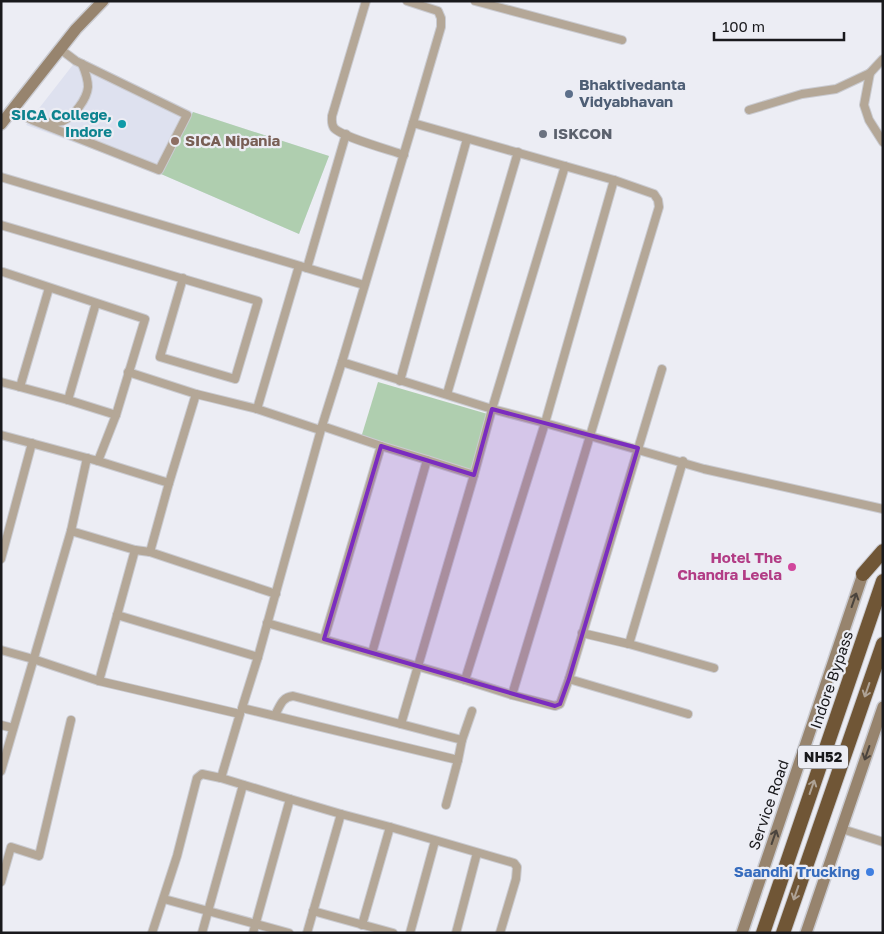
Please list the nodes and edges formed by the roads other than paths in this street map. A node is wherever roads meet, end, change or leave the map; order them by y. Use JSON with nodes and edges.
{"nodes":[{"id":1,"x":103,"y":1,"type":"edge"},
{"id":2,"x":366,"y":1,"type":"edge"},
{"id":3,"x":475,"y":1,"type":"edge"},
{"id":4,"x":411,"y":2,"type":"edge"},
{"id":5,"x":622,"y":40,"type":"dead end"},
{"id":6,"x":60,"y":49,"type":"junction"},
{"id":7,"x":883,"y":59,"type":"edge"},
{"id":8,"x":82,"y":64,"type":"junction"},
{"id":9,"x":870,"y":73,"type":"junction"},
{"id":10,"x":11,"y":110,"type":"junction"},
{"id":11,"x":749,"y":110,"type":"dead end"},
{"id":12,"x":40,"y":123,"type":"junction"},
{"id":13,"x":413,"y":123,"type":"junction"},
{"id":14,"x":1,"y":124,"type":"edge"},
{"id":15,"x":346,"y":134,"type":"junction"},
{"id":16,"x":468,"y":139,"type":"junction"},
{"id":17,"x":883,"y":142,"type":"edge"},
{"id":18,"x":518,"y":152,"type":"junction"},
{"id":19,"x":404,"y":155,"type":"junction"},
{"id":20,"x":565,"y":166,"type":"junction"},
{"id":21,"x":1,"y":177,"type":"edge"},
{"id":22,"x":614,"y":180,"type":"junction"},
{"id":23,"x":1,"y":225,"type":"edge"},
{"id":24,"x":303,"y":267,"type":"junction"},
{"id":25,"x":2,"y":274,"type":"edge"},
{"id":26,"x":183,"y":278,"type":"junction"},
{"id":27,"x":364,"y":285,"type":"junction"},
{"id":28,"x":49,"y":288,"type":"junction"},
{"id":29,"x":96,"y":303,"type":"junction"},
{"id":30,"x":342,"y":362,"type":"junction"},
{"id":31,"x":662,"y":369,"type":"dead end"},
{"id":32,"x":128,"y":372,"type":"junction"},
{"id":33,"x":400,"y":381,"type":"junction"},
{"id":34,"x":1,"y":382,"type":"edge"},
{"id":35,"x":20,"y":387,"type":"junction"},
{"id":36,"x":196,"y":394,"type":"junction"},
{"id":37,"x":447,"y":394,"type":"junction"},
{"id":38,"x":68,"y":400,"type":"junction"},
{"id":39,"x":257,"y":409,"type":"junction"},
{"id":40,"x":492,"y":409,"type":"junction"},
{"id":41,"x":116,"y":415,"type":"junction"},
{"id":42,"x":545,"y":424,"type":"junction"},
{"id":43,"x":321,"y":428,"type":"junction"},
{"id":44,"x":1,"y":435,"type":"edge"},
{"id":45,"x":590,"y":436,"type":"junction"},
{"id":46,"x":32,"y":443,"type":"junction"},
{"id":47,"x":381,"y":446,"type":"junction"},
{"id":48,"x":638,"y":448,"type":"junction"},
{"id":49,"x":87,"y":458,"type":"junction"},
{"id":50,"x":427,"y":460,"type":"junction"},
{"id":51,"x":98,"y":461,"type":"junction"},
{"id":52,"x":683,"y":462,"type":"junction"},
{"id":53,"x":474,"y":475,"type":"junction"},
{"id":54,"x":169,"y":483,"type":"junction"},
{"id":55,"x":883,"y":510,"type":"edge"},
{"id":56,"x":70,"y":531,"type":"junction"},
{"id":57,"x":135,"y":550,"type":"junction"},
{"id":58,"x":150,"y":552,"type":"junction"},
{"id":59,"x":883,"y":552,"type":"edge"},
{"id":60,"x":1,"y":559,"type":"edge"},
{"id":61,"x":863,"y":574,"type":"joint"},
{"id":62,"x":883,"y":581,"type":"edge"},
{"id":63,"x":276,"y":594,"type":"junction"},
{"id":64,"x":117,"y":615,"type":"junction"},
{"id":65,"x":267,"y":623,"type":"junction"},
{"id":66,"x":582,"y":633,"type":"junction"},
{"id":67,"x":324,"y":639,"type":"junction"},
{"id":68,"x":629,"y":644,"type":"junction"},
{"id":69,"x":883,"y":644,"type":"edge"},
{"id":70,"x":1,"y":650,"type":"edge"},
{"id":71,"x":372,"y":653,"type":"junction"},
{"id":72,"x":258,"y":657,"type":"junction"},
{"id":73,"x":33,"y":659,"type":"junction"},
{"id":74,"x":418,"y":666,"type":"junction"},
{"id":75,"x":714,"y":668,"type":"dead end"},
{"id":76,"x":569,"y":679,"type":"junction"},
{"id":77,"x":465,"y":680,"type":"junction"},
{"id":78,"x":99,"y":681,"type":"junction"},
{"id":79,"x":512,"y":695,"type":"junction"},
{"id":80,"x":883,"y":706,"type":"edge"},
{"id":81,"x":241,"y":711,"type":"junction"},
{"id":82,"x":472,"y":711,"type":"dead end"},
{"id":83,"x":688,"y":714,"type":"dead end"},
{"id":84,"x":275,"y":715,"type":"junction"},
{"id":85,"x":71,"y":720,"type":"dead end"},
{"id":86,"x":401,"y":724,"type":"junction"},
{"id":87,"x":1,"y":725,"type":"edge"},
{"id":88,"x":13,"y":728,"type":"junction"},
{"id":89,"x":462,"y":740,"type":"junction"},
{"id":90,"x":458,"y":760,"type":"junction"},
{"id":91,"x":1,"y":772,"type":"edge"},
{"id":92,"x":221,"y":778,"type":"junction"},
{"id":93,"x":243,"y":785,"type":"junction"},
{"id":94,"x":290,"y":799,"type":"junction"},
{"id":95,"x":446,"y":805,"type":"dead end"},
{"id":96,"x":341,"y":814,"type":"junction"},
{"id":97,"x":390,"y":827,"type":"junction"},
{"id":98,"x":842,"y":829,"type":"junction"},
{"id":99,"x":435,"y":840,"type":"junction"},
{"id":100,"x":883,"y":842,"type":"edge"},
{"id":101,"x":477,"y":853,"type":"junction"},
{"id":102,"x":1,"y":882,"type":"edge"},
{"id":103,"x":164,"y":899,"type":"junction"},
{"id":104,"x":208,"y":910,"type":"junction"},
{"id":105,"x":313,"y":911,"type":"junction"},
{"id":106,"x":256,"y":924,"type":"junction"},
{"id":107,"x":362,"y":925,"type":"junction"},
{"id":108,"x":152,"y":933,"type":"edge"},
{"id":109,"x":202,"y":933,"type":"edge"},
{"id":110,"x":253,"y":933,"type":"edge"},
{"id":111,"x":289,"y":933,"type":"edge"},
{"id":112,"x":307,"y":933,"type":"edge"},
{"id":113,"x":393,"y":933,"type":"edge"},
{"id":114,"x":410,"y":933,"type":"edge"},
{"id":115,"x":456,"y":933,"type":"edge"},
{"id":116,"x":500,"y":933,"type":"edge"},
{"id":117,"x":742,"y":933,"type":"edge"},
{"id":118,"x":763,"y":933,"type":"edge"},
{"id":119,"x":783,"y":933,"type":"edge"},
{"id":120,"x":806,"y":933,"type":"edge"}],
"edges":[{"from":1,"to":6,"type":"street"},
{"from":2,"to":15,"type":"street"},
{"from":3,"to":5,"type":"street"},
{"from":4,"to":13,"type":"street"},
{"from":6,"to":8,"type":"street"},
{"from":6,"to":10,"type":"street"},
{"from":7,"to":9,"type":"street"},
{"from":8,"to":12,"type":"street"},
{"from":8,"to":12,"type":"street"},
{"from":9,"to":11,"type":"street"},
{"from":9,"to":17,"type":"street"},
{"from":10,"to":12,"type":"street"},
{"from":10,"to":14,"type":"street"},
{"from":13,"to":16,"type":"street"},
{"from":13,"to":19,"type":"street"},
{"from":15,"to":19,"type":"street"},
{"from":15,"to":24,"type":"street"},
{"from":16,"to":18,"type":"street"},
{"from":16,"to":33,"type":"street"},
{"from":18,"to":20,"type":"street"},
{"from":18,"to":37,"type":"street"},
{"from":19,"to":27,"type":"street"},
{"from":20,"to":22,"type":"street"},
{"from":20,"to":40,"type":"street"},
{"from":21,"to":24,"type":"street"},
{"from":22,"to":42,"type":"street"},
{"from":22,"to":45,"type":"street"},
{"from":23,"to":26,"type":"street"},
{"from":24,"to":27,"type":"street"},
{"from":24,"to":39,"type":"street"},
{"from":25,"to":28,"type":"street"},
{"from":26,"to":26,"type":"street"},
{"from":27,"to":30,"type":"street"},
{"from":28,"to":29,"type":"street"},
{"from":28,"to":35,"type":"street"},
{"from":29,"to":32,"type":"street"},
{"from":29,"to":38,"type":"street"},
{"from":30,"to":33,"type":"street"},
{"from":30,"to":43,"type":"street"},
{"from":31,"to":48,"type":"street"},
{"from":32,"to":36,"type":"street"},
{"from":32,"to":41,"type":"street"},
{"from":33,"to":37,"type":"street"},
{"from":34,"to":35,"type":"street"},
{"from":35,"to":38,"type":"street"},
{"from":36,"to":39,"type":"street"},
{"from":36,"to":54,"type":"street"},
{"from":37,"to":40,"type":"street"},
{"from":38,"to":41,"type":"street"},
{"from":39,"to":43,"type":"street"},
{"from":40,"to":42,"type":"street"},
{"from":40,"to":53,"type":"street"},
{"from":41,"to":51,"type":"street"},
{"from":42,"to":45,"type":"street"},
{"from":42,"to":77,"type":"street"},
{"from":43,"to":47,"type":"street"},
{"from":43,"to":63,"type":"street"},
{"from":44,"to":46,"type":"street"},
{"from":45,"to":48,"type":"street"},
{"from":45,"to":79,"type":"street"},
{"from":46,"to":49,"type":"street"},
{"from":46,"to":60,"type":"street"},
{"from":47,"to":50,"type":"street"},
{"from":47,"to":67,"type":"street"},
{"from":48,"to":52,"type":"street"},
{"from":48,"to":66,"type":"street"},
{"from":49,"to":51,"type":"street"},
{"from":49,"to":56,"type":"street"},
{"from":50,"to":53,"type":"street"},
{"from":50,"to":71,"type":"street"},
{"from":51,"to":54,"type":"street"},
{"from":52,"to":55,"type":"street"},
{"from":52,"to":68,"type":"street"},
{"from":53,"to":74,"type":"street"},
{"from":54,"to":58,"type":"street"},
{"from":56,"to":57,"type":"street"},
{"from":56,"to":73,"type":"street"},
{"from":57,"to":58,"type":"street"},
{"from":57,"to":64,"type":"street"},
{"from":58,"to":63,"type":"street"},
{"from":59,"to":61,"type":"highway"},
{"from":117,"to":61,"type":"street","name":"Service Road","one_way":true},
{"from":118,"to":62,"type":"highway","name":"Indore Bypass","number":"NH52","one_way":true},
{"from":63,"to":65,"type":"street"},
{"from":64,"to":72,"type":"street"},
{"from":64,"to":78,"type":"street"},
{"from":65,"to":67,"type":"street"},
{"from":65,"to":72,"type":"street"},
{"from":66,"to":68,"type":"street"},
{"from":66,"to":76,"type":"street"},
{"from":67,"to":71,"type":"street"},
{"from":68,"to":75,"type":"street"},
{"from":69,"to":119,"type":"highway","number":"NH52","one_way":true},
{"from":70,"to":73,"type":"street"},
{"from":71,"to":74,"type":"street"},
{"from":72,"to":81,"type":"street"},
{"from":73,"to":78,"type":"street"},
{"from":73,"to":88,"type":"street"},
{"from":74,"to":77,"type":"street"},
{"from":74,"to":86,"type":"street"},
{"from":76,"to":79,"type":"street"},
{"from":76,"to":83,"type":"street"},
{"from":77,"to":79,"type":"street"},
{"from":78,"to":81,"type":"street"},
{"from":80,"to":98,"type":"street","one_way":true},
{"from":81,"to":84,"type":"street"},
{"from":81,"to":92,"type":"street"},
{"from":82,"to":89,"type":"street"},
{"from":84,"to":86,"type":"street"},
{"from":84,"to":90,"type":"street"},
{"from":85,"to":102,"type":"street"},
{"from":86,"to":89,"type":"street"},
{"from":87,"to":88,"type":"street"},
{"from":88,"to":91,"type":"street"},
{"from":89,"to":90,"type":"street"},
{"from":90,"to":95,"type":"street"},
{"from":92,"to":93,"type":"street"},
{"from":92,"to":103,"type":"street"},
{"from":93,"to":94,"type":"street"},
{"from":93,"to":104,"type":"street"},
{"from":94,"to":96,"type":"street"},
{"from":94,"to":106,"type":"street"},
{"from":96,"to":97,"type":"street"},
{"from":96,"to":105,"type":"street"},
{"from":97,"to":99,"type":"street"},
{"from":97,"to":107,"type":"street"},
{"from":98,"to":100,"type":"street"},
{"from":98,"to":120,"type":"street"},
{"from":99,"to":101,"type":"street"},
{"from":99,"to":114,"type":"street"},
{"from":101,"to":115,"type":"street"},
{"from":101,"to":116,"type":"street"},
{"from":103,"to":104,"type":"street"},
{"from":103,"to":108,"type":"street"},
{"from":104,"to":106,"type":"street"},
{"from":104,"to":109,"type":"street"},
{"from":105,"to":107,"type":"street"},
{"from":105,"to":112,"type":"street"},
{"from":106,"to":110,"type":"street"},
{"from":106,"to":111,"type":"street"},
{"from":107,"to":113,"type":"street"}]}
